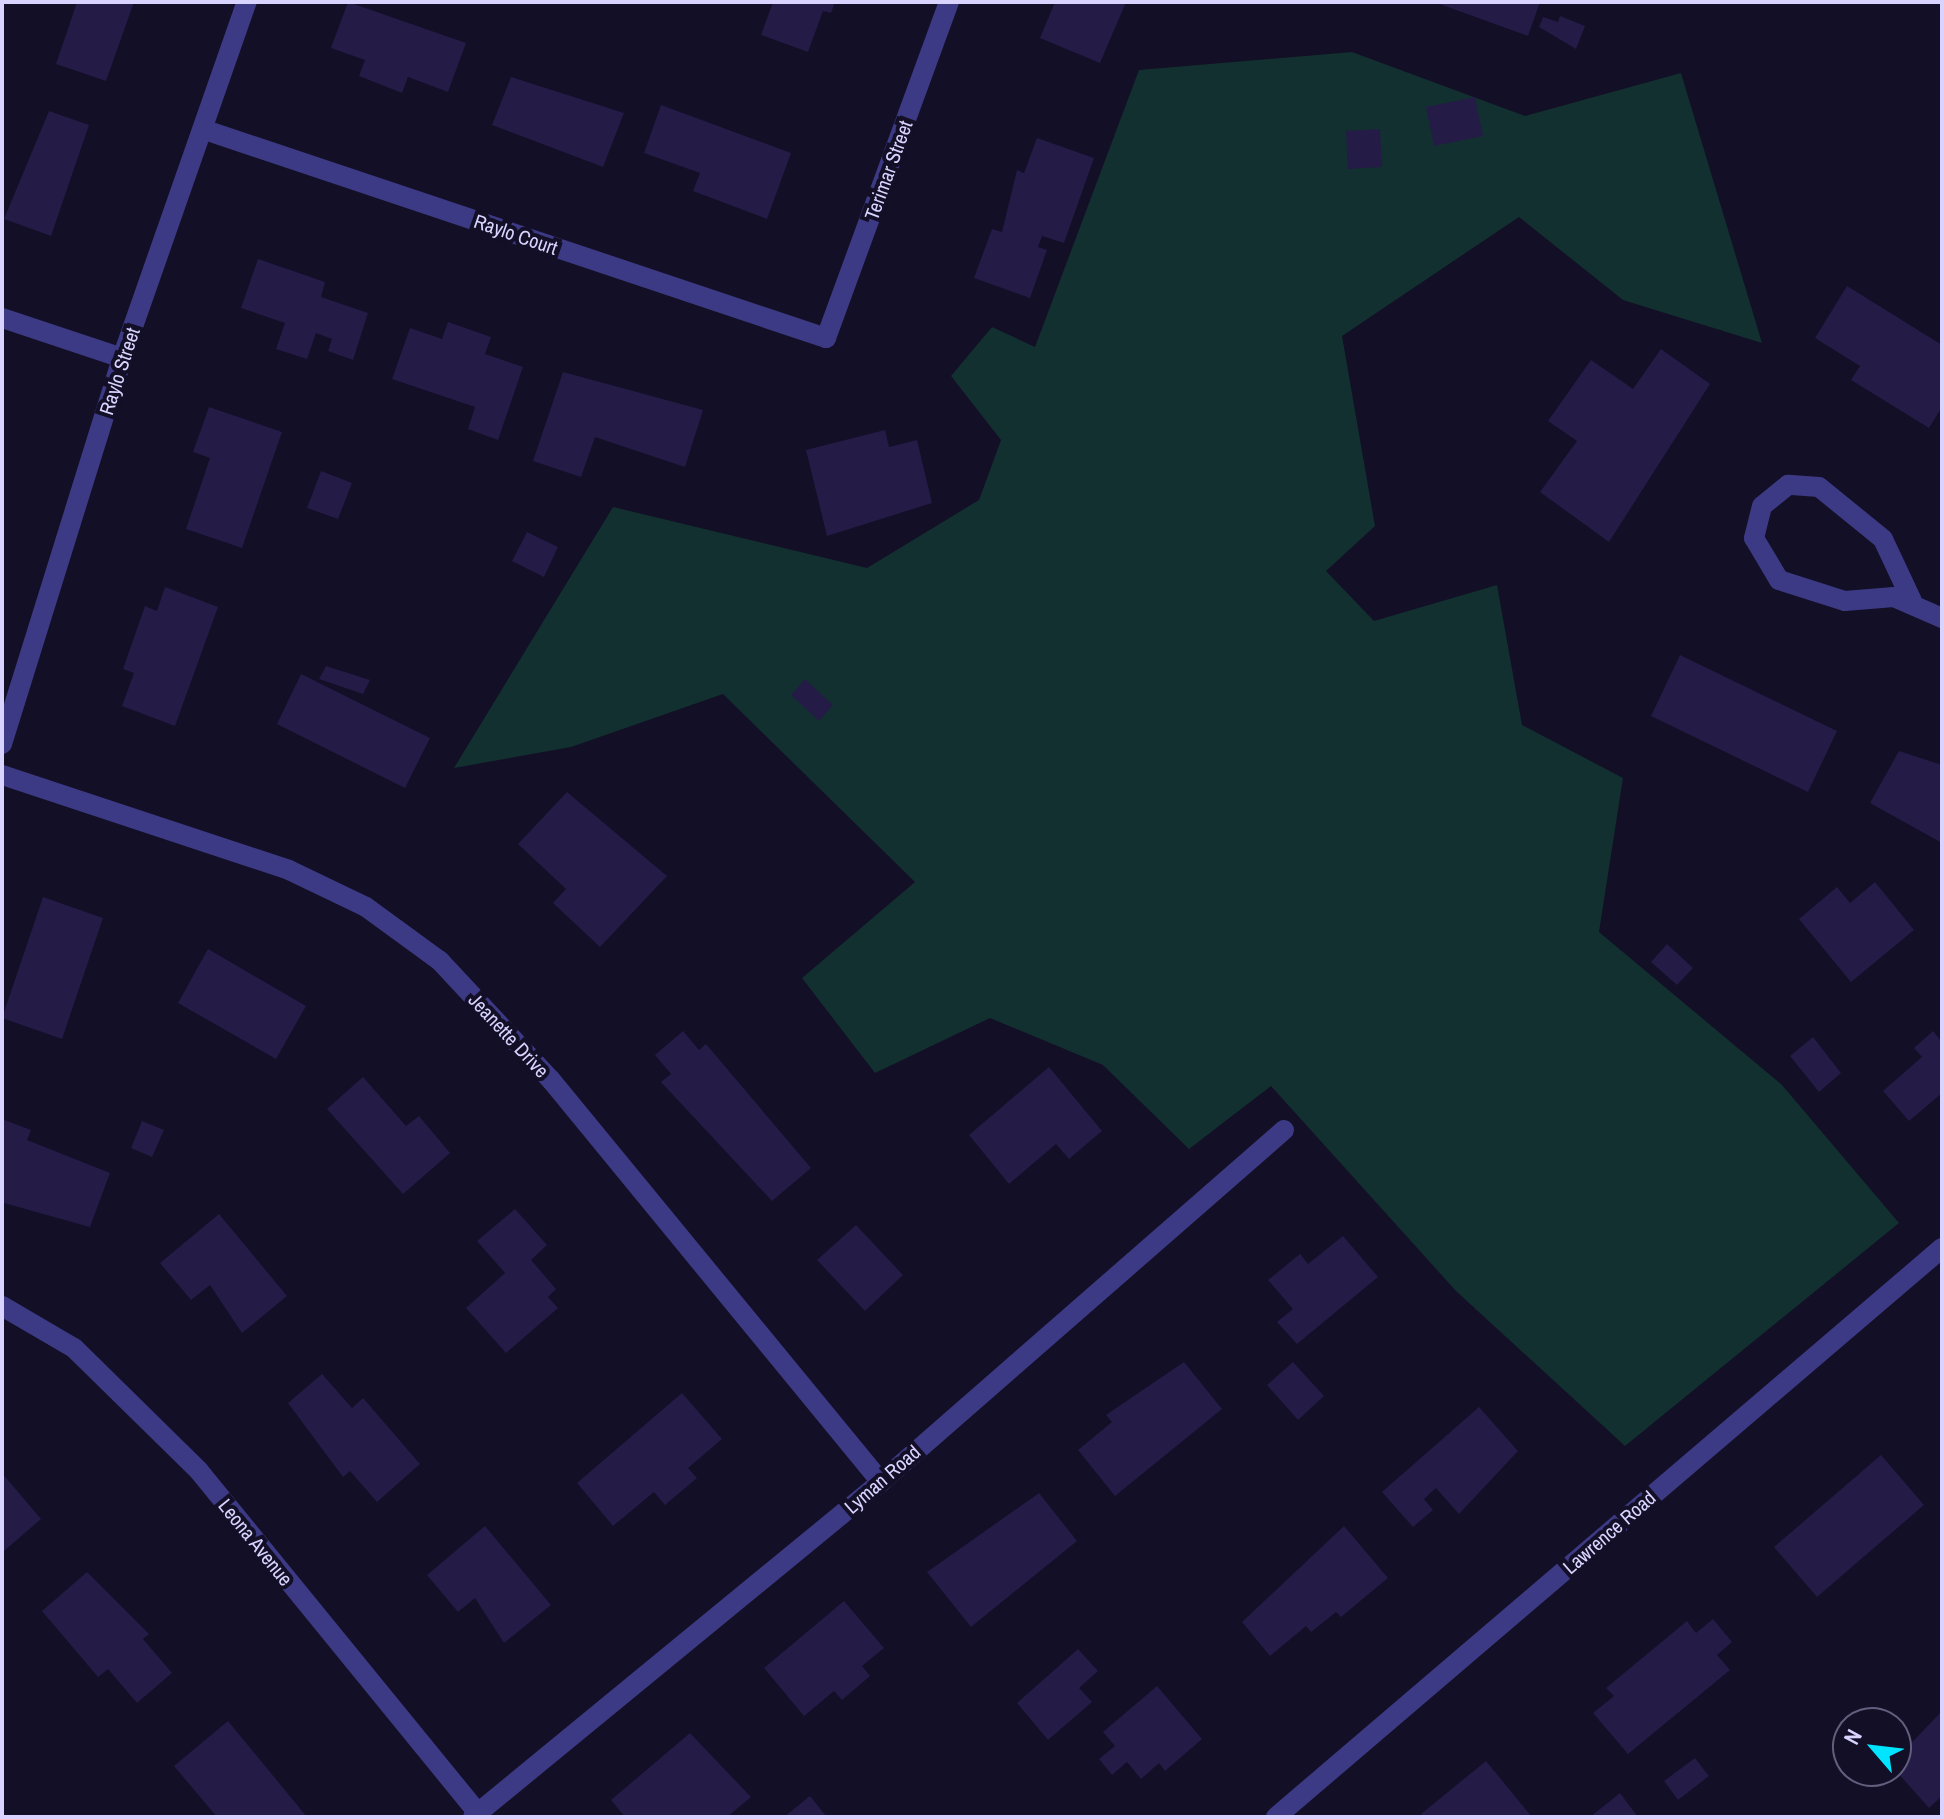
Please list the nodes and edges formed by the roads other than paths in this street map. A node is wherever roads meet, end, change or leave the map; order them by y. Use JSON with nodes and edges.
{"nodes":[{"id":1,"x":247,"y":2,"type":"edge"},
{"id":2,"x":949,"y":2,"type":"edge"},
{"id":3,"x":205,"y":130,"type":"junction"},
{"id":4,"x":2,"y":318,"type":"edge"},
{"id":5,"x":826,"y":338,"type":"joint"},
{"id":6,"x":122,"y":358,"type":"junction"},
{"id":7,"x":1912,"y":601,"type":"junction"},
{"id":8,"x":1942,"y":618,"type":"edge"},
{"id":9,"x":2,"y":744,"type":"edge"},
{"id":10,"x":2,"y":775,"type":"edge"},
{"id":11,"x":1284,"y":1130,"type":"dead end"},
{"id":12,"x":1942,"y":1248,"type":"edge"},
{"id":13,"x":2,"y":1306,"type":"edge"},
{"id":14,"x":881,"y":1482,"type":"junction"},
{"id":15,"x":480,"y":1816,"type":"edge"},
{"id":16,"x":1276,"y":1817,"type":"edge"}],
"edges":[{"from":1,"to":3,"type":"street","name":"Raylo Street"},
{"from":2,"to":5,"type":"street","name":"Terimar Street"},
{"from":3,"to":5,"type":"street","name":"Raylo Court"},
{"from":3,"to":6,"type":"street","name":"Raylo Street"},
{"from":4,"to":6,"type":"street"},
{"from":6,"to":9,"type":"street","name":"Raylo Street"},
{"from":7,"to":7,"type":"street"},
{"from":7,"to":8,"type":"street"},
{"from":10,"to":14,"type":"street","name":"Jeanette Drive"},
{"from":11,"to":14,"type":"street","name":"Lyman Road"},
{"from":12,"to":16,"type":"street","name":"Lawrence Road"},
{"from":13,"to":15,"type":"street","name":"Leona Avenue"},
{"from":14,"to":15,"type":"street","name":"Lyman Road"}]}
